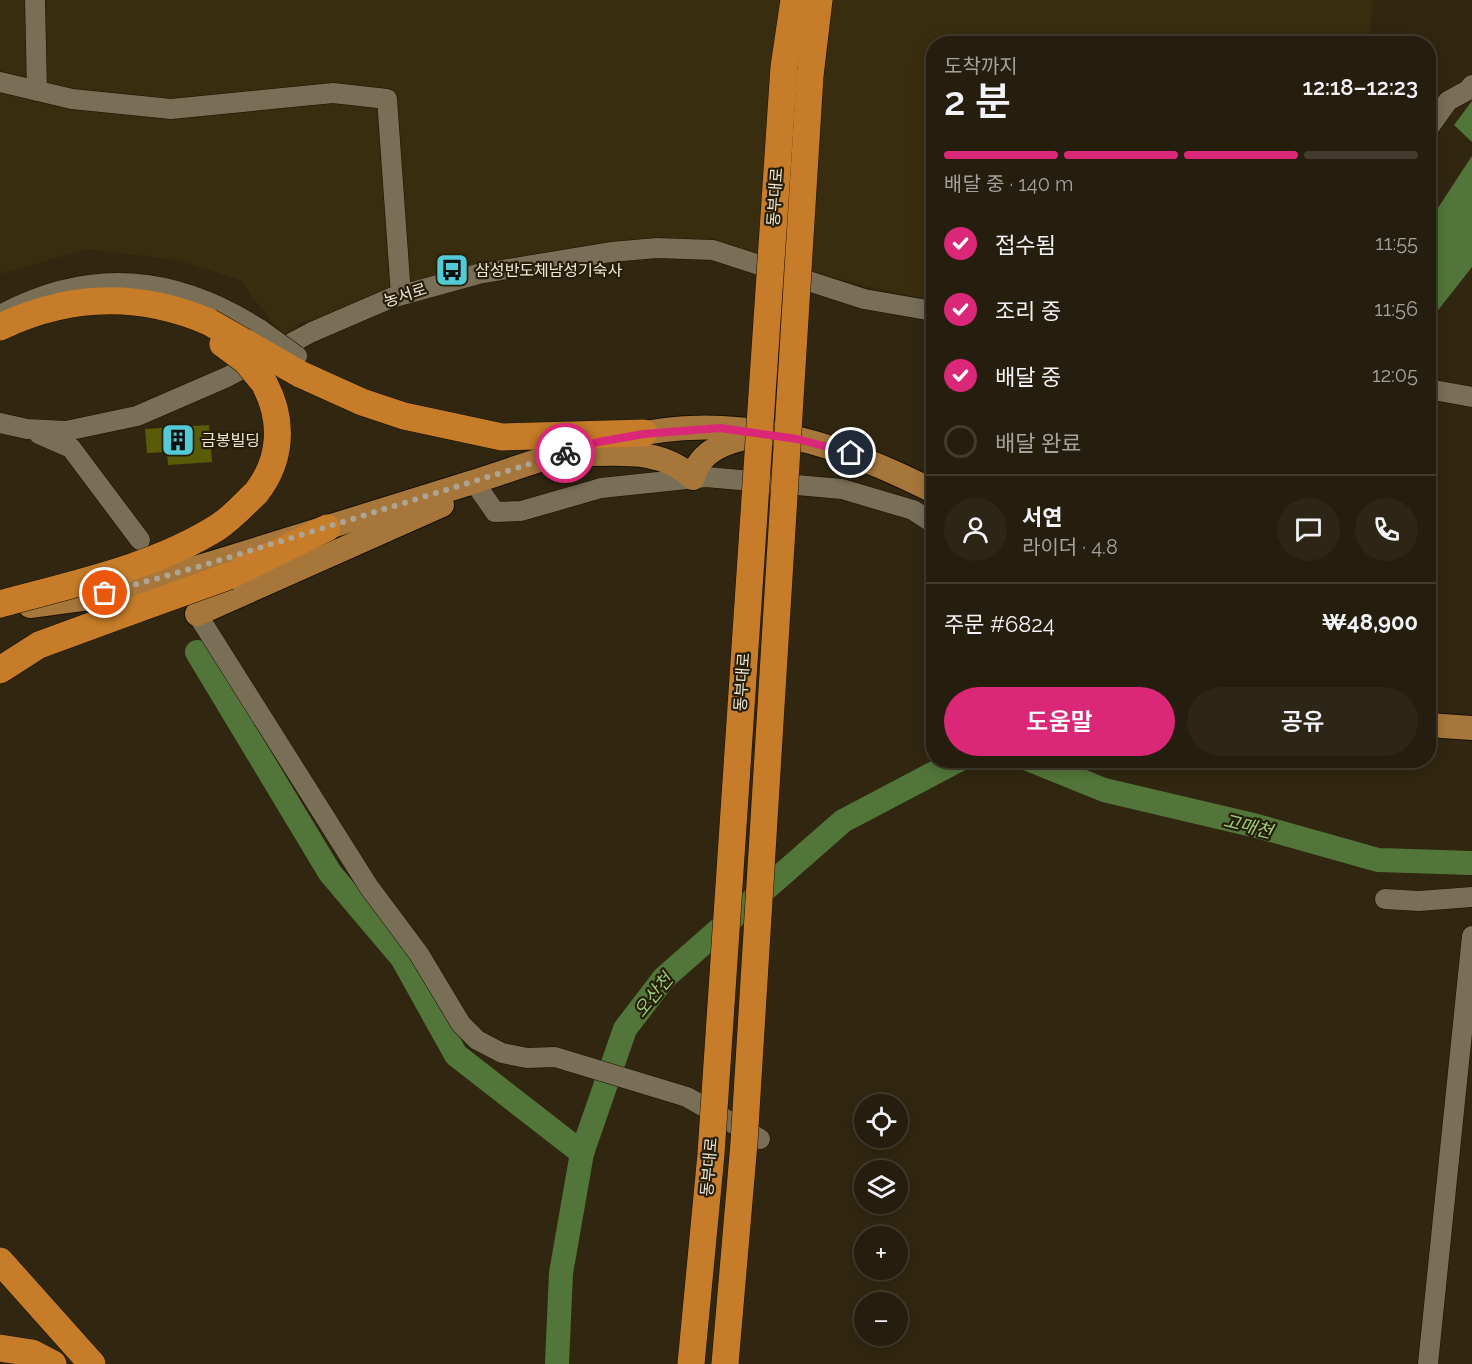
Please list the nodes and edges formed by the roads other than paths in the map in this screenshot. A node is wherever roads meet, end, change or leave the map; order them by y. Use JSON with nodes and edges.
{"nodes":[{"id":1,"x":35,"y":0,"type":"edge"},
{"id":2,"x":794,"y":0,"type":"edge"},
{"id":3,"x":819,"y":0,"type":"edge"},
{"id":4,"x":0,"y":82,"type":"edge"},
{"id":5,"x":1472,"y":85,"type":"edge"},
{"id":6,"x":37,"y":91,"type":"junction"},
{"id":7,"x":1436,"y":118,"type":"edge"},
{"id":8,"x":401,"y":295,"type":"junction"},
{"id":9,"x":926,"y":310,"type":"edge"},
{"id":10,"x":0,"y":315,"type":"edge"},
{"id":11,"x":0,"y":327,"type":"edge"},
{"id":12,"x":205,"y":327,"type":"junction"},
{"id":13,"x":0,"y":344,"type":"edge"},
{"id":14,"x":299,"y":365,"type":"junction"},
{"id":15,"x":1436,"y":390,"type":"edge"},
{"id":16,"x":1472,"y":397,"type":"edge"},
{"id":17,"x":0,"y":423,"type":"edge"},
{"id":18,"x":91,"y":427,"type":"junction"},
{"id":19,"x":27,"y":429,"type":"junction"},
{"id":20,"x":644,"y":434,"type":"junction"},
{"id":21,"x":765,"y":434,"type":"junction"},
{"id":22,"x":71,"y":448,"type":"junction"},
{"id":23,"x":550,"y":457,"type":"junction"},
{"id":24,"x":693,"y":478,"type":"junction"},
{"id":25,"x":926,"y":486,"type":"edge"},
{"id":26,"x":479,"y":489,"type":"junction"},
{"id":27,"x":926,"y":518,"type":"edge"},
{"id":28,"x":327,"y":528,"type":"joint"},
{"id":29,"x":140,"y":540,"type":"dead end"},
{"id":30,"x":134,"y":598,"type":"junction"},
{"id":31,"x":0,"y":606,"type":"edge"},
{"id":32,"x":197,"y":614,"type":"joint"},
{"id":33,"x":0,"y":670,"type":"edge"},
{"id":34,"x":1436,"y":726,"type":"edge"},
{"id":35,"x":1472,"y":728,"type":"edge"},
{"id":36,"x":1472,"y":897,"type":"edge"},
{"id":37,"x":1385,"y":898,"type":"dead end"},
{"id":38,"x":1472,"y":936,"type":"edge"},
{"id":39,"x":760,"y":1138,"type":"dead end"},
{"id":40,"x":0,"y":1261,"type":"edge"},
{"id":41,"x":0,"y":1348,"type":"edge"},
{"id":42,"x":42,"y":1359,"type":"edge"},
{"id":43,"x":92,"y":1364,"type":"edge"},
{"id":44,"x":692,"y":1364,"type":"edge"},
{"id":45,"x":725,"y":1364,"type":"edge"},
{"id":46,"x":1428,"y":1364,"type":"edge"}],
"edges":[{"from":1,"to":6,"type":"street"},
{"from":2,"to":44,"type":"highway","name":"동부대로","bridge":true},
{"from":3,"to":45,"type":"highway","name":"동부대로","bridge":true},
{"from":4,"to":6,"type":"street"},
{"from":5,"to":7,"type":"street"},
{"from":6,"to":8,"type":"street"},
{"from":8,"to":9,"type":"street","name":"농서로"},
{"from":8,"to":18,"type":"street","name":"농서로"},
{"from":10,"to":14,"type":"street","bridge":true},
{"from":11,"to":12,"type":"highway"},
{"from":12,"to":13,"type":"highway"},
{"from":12,"to":14,"type":"highway","bridge":true},
{"from":12,"to":31,"type":"highway","bridge":true},
{"from":14,"to":20,"type":"highway"},
{"from":15,"to":16,"type":"street"},
{"from":17,"to":19,"type":"street","name":"농서로"},
{"from":18,"to":19,"type":"street","name":"농서로"},
{"from":18,"to":22,"type":"street"},
{"from":19,"to":22,"type":"street"},
{"from":20,"to":21,"type":"main road"},
{"from":20,"to":23,"type":"main road"},
{"from":21,"to":24,"type":"main road"},
{"from":21,"to":25,"type":"main road"},
{"from":22,"to":29,"type":"street"},
{"from":23,"to":24,"type":"main road"},
{"from":23,"to":26,"type":"main road"},
{"from":23,"to":28,"type":"main road"},
{"from":24,"to":26,"type":"street"},
{"from":24,"to":27,"type":"street"},
{"from":26,"to":32,"type":"main road"},
{"from":28,"to":30,"type":"highway","bridge":true},
{"from":30,"to":31,"type":"main road"},
{"from":30,"to":33,"type":"highway"},
{"from":32,"to":39,"type":"street"},
{"from":34,"to":35,"type":"main road"},
{"from":36,"to":37,"type":"street"},
{"from":38,"to":46,"type":"street"},
{"from":40,"to":43,"type":"highway"},
{"from":41,"to":42,"type":"highway"}]}
